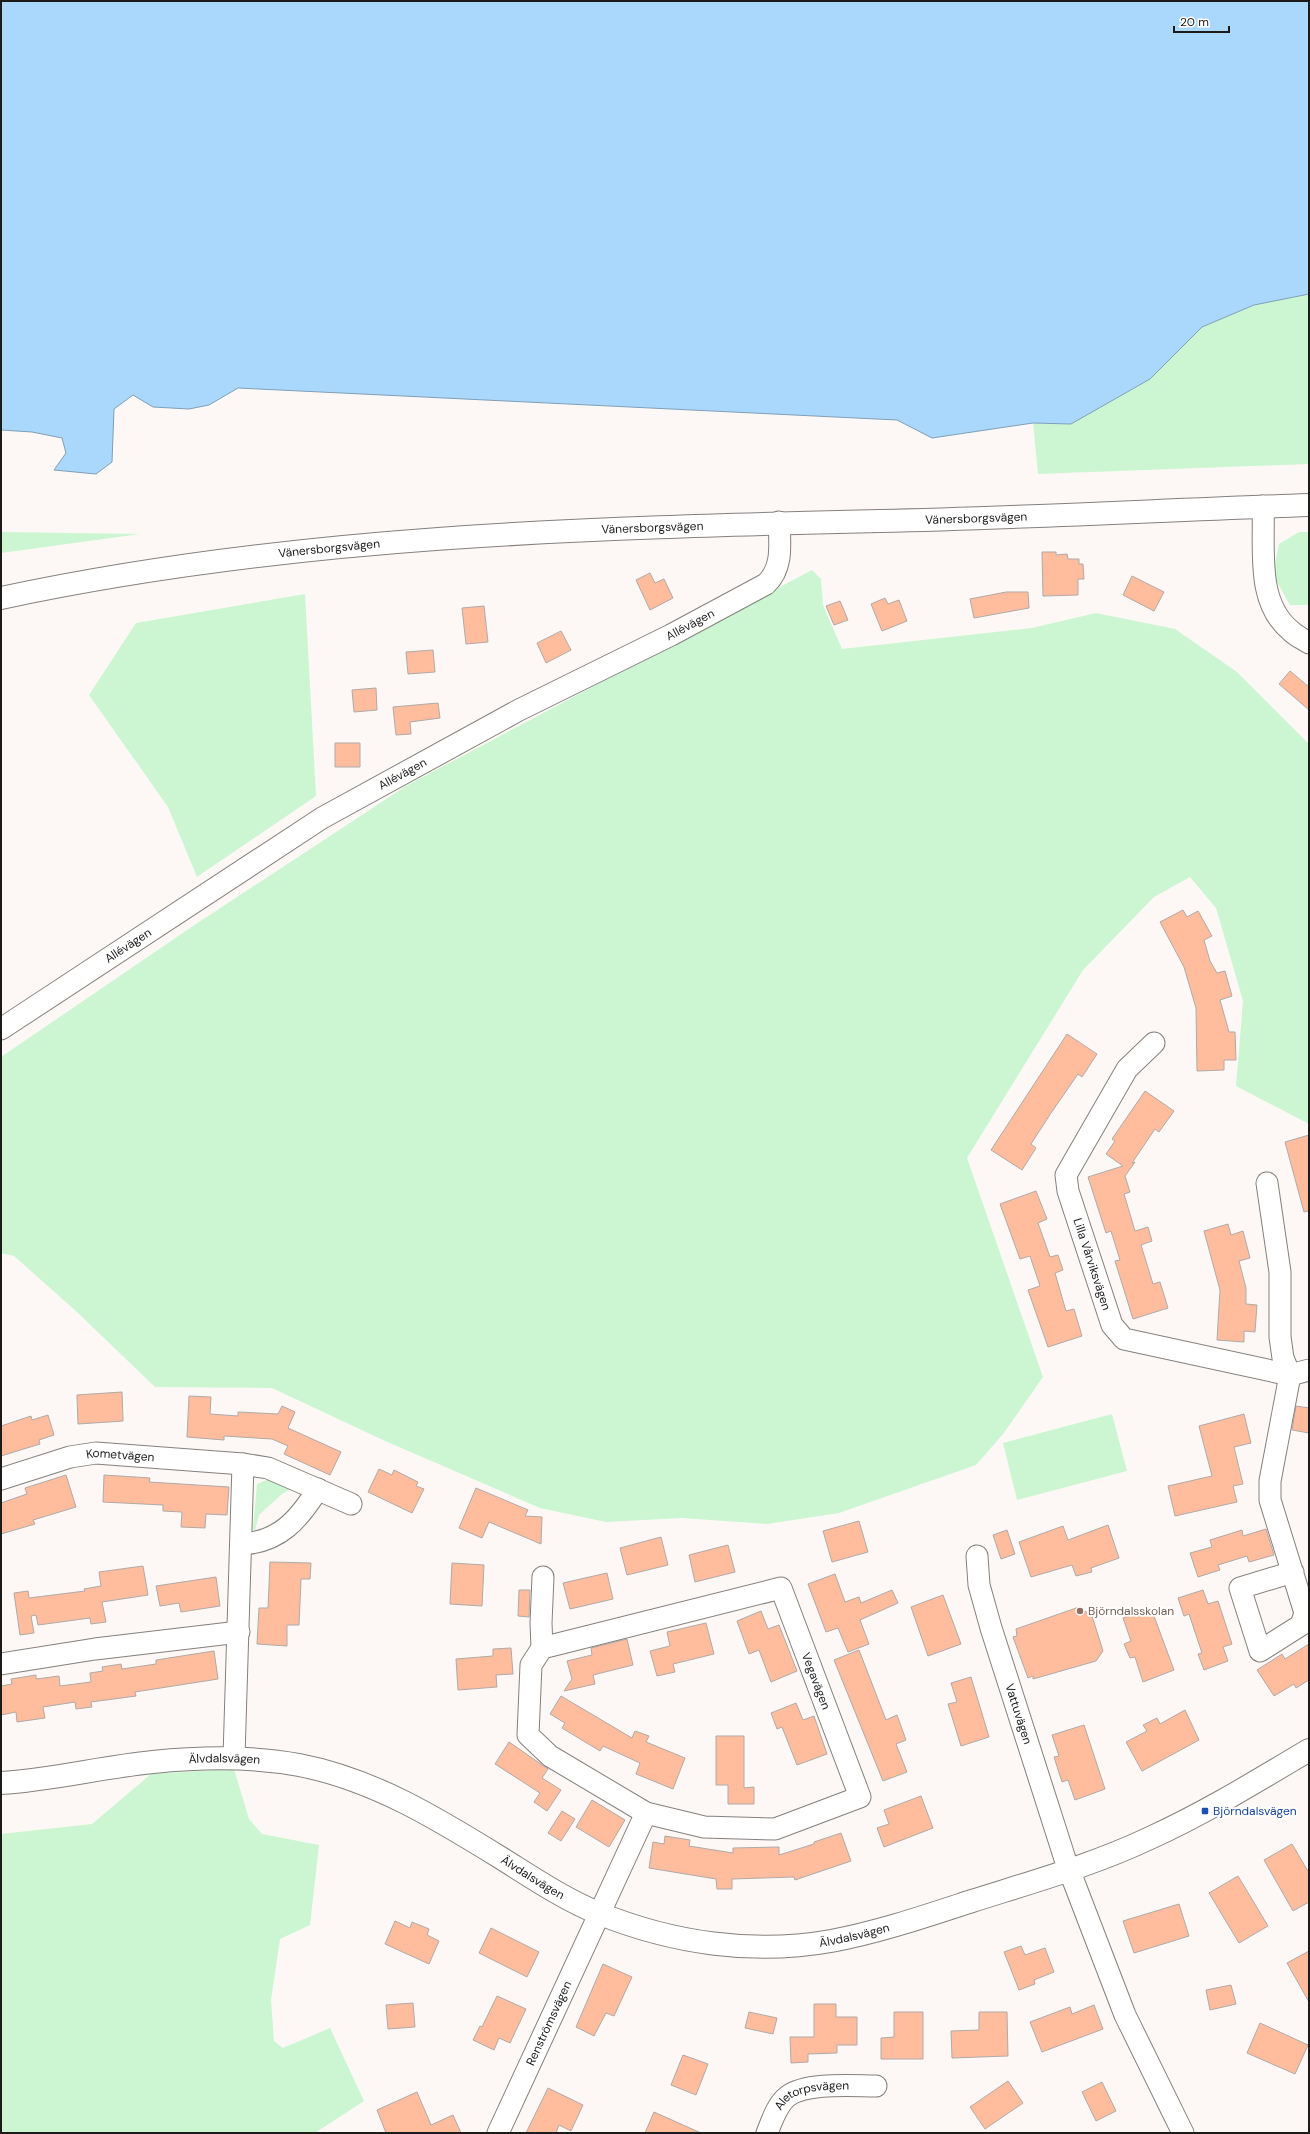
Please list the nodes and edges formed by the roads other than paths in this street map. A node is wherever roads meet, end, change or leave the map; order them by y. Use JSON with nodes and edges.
{"nodes":[{"id":1,"x":1309,"y":505,"type":"edge"},
{"id":2,"x":1263,"y":506,"type":"junction"},
{"id":3,"x":779,"y":522,"type":"junction"},
{"id":4,"x":1,"y":598,"type":"edge"},
{"id":5,"x":1309,"y":643,"type":"edge"},
{"id":6,"x":1,"y":1029,"type":"edge"},
{"id":7,"x":1154,"y":1044,"type":"dead end"},
{"id":8,"x":1268,"y":1183,"type":"dead end"},
{"id":9,"x":1299,"y":1373,"type":"edge"},
{"id":10,"x":243,"y":1464,"type":"junction"},
{"id":11,"x":1,"y":1479,"type":"edge"},
{"id":12,"x":318,"y":1489,"type":"junction"},
{"id":13,"x":351,"y":1504,"type":"dead end"},
{"id":14,"x":242,"y":1544,"type":"junction"},
{"id":15,"x":978,"y":1556,"type":"dead end"},
{"id":16,"x":1293,"y":1572,"type":"dead end"},
{"id":17,"x":543,"y":1577,"type":"dead end"},
{"id":18,"x":239,"y":1632,"type":"junction"},
{"id":19,"x":542,"y":1648,"type":"junction"},
{"id":20,"x":1,"y":1664,"type":"edge"},
{"id":21,"x":1309,"y":1750,"type":"edge"},
{"id":22,"x":234,"y":1757,"type":"junction"},
{"id":23,"x":1,"y":1783,"type":"edge"},
{"id":24,"x":646,"y":1813,"type":"junction"},
{"id":25,"x":1069,"y":1870,"type":"junction"},
{"id":26,"x":599,"y":1914,"type":"junction"},
{"id":27,"x":876,"y":2086,"type":"dead end"},
{"id":28,"x":498,"y":2133,"type":"edge"},
{"id":29,"x":767,"y":2133,"type":"edge"},
{"id":30,"x":1183,"y":2133,"type":"edge"}],
"edges":[{"from":1,"to":2,"type":"street","name":"Vänersborgsvägen"},
{"from":2,"to":3,"type":"street","name":"Vänersborgsvägen"},
{"from":2,"to":5,"type":"street"},
{"from":3,"to":4,"type":"street","name":"Vänersborgsvägen"},
{"from":3,"to":6,"type":"street","name":"Allévägen"},
{"from":7,"to":9,"type":"street","name":"Lilla Vårviksvägen"},
{"from":8,"to":9,"type":"street"},
{"from":9,"to":16,"type":"street"},
{"from":10,"to":11,"type":"street","name":"Kometvägen"},
{"from":10,"to":12,"type":"street","name":"Kometvägen"},
{"from":10,"to":14,"type":"street"},
{"from":12,"to":13,"type":"street","name":"Kometvägen"},
{"from":12,"to":14,"type":"street"},
{"from":14,"to":18,"type":"street"},
{"from":15,"to":25,"type":"street","name":"Vattuvägen"},
{"from":17,"to":19,"type":"street"},
{"from":18,"to":20,"type":"street"},
{"from":18,"to":22,"type":"street"},
{"from":19,"to":24,"type":"street","name":"Vegavägen"},
{"from":19,"to":24,"type":"street","name":"Vegavägen"},
{"from":21,"to":25,"type":"street"},
{"from":22,"to":23,"type":"street","name":"Älvdalsvägen"},
{"from":22,"to":26,"type":"street","name":"Älvdalsvägen"},
{"from":24,"to":26,"type":"street"},
{"from":25,"to":26,"type":"street","name":"Älvdalsvägen"},
{"from":25,"to":30,"type":"street"},
{"from":26,"to":28,"type":"street","name":"Renströmsvägen"},
{"from":27,"to":29,"type":"street","name":"Aletorpsvägen"}]}
